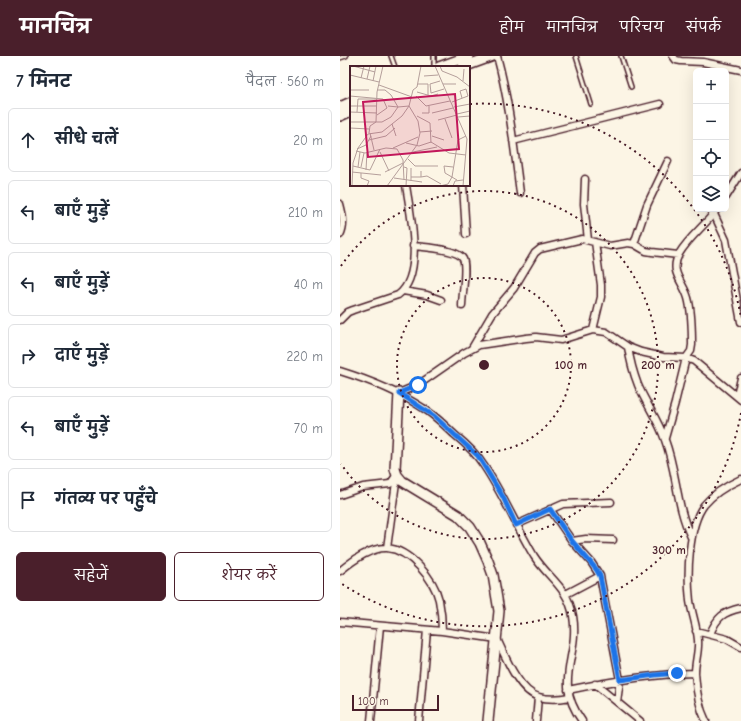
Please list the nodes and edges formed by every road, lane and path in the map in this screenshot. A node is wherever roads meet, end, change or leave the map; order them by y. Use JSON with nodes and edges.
{"nodes":[{"id":1,"x":346,"y":56,"type":"edge"},
{"id":2,"x":391,"y":56,"type":"edge"},
{"id":3,"x":469,"y":56,"type":"edge"},
{"id":4,"x":493,"y":56,"type":"edge"},
{"id":5,"x":497,"y":56,"type":"edge"},
{"id":6,"x":576,"y":56,"type":"edge"},
{"id":7,"x":621,"y":56,"type":"edge"},
{"id":8,"x":673,"y":56,"type":"edge"},
{"id":9,"x":340,"y":58,"type":"edge"},
{"id":10,"x":395,"y":66,"type":"edge"},
{"id":11,"x":443,"y":66,"type":"edge"},
{"id":12,"x":465,"y":66,"type":"edge"},
{"id":13,"x":741,"y":70,"type":"edge"},
{"id":14,"x":631,"y":87,"type":"dead end"},
{"id":15,"x":350,"y":102,"type":"edge"},
{"id":16,"x":591,"y":104,"type":"dead end"},
{"id":17,"x":660,"y":104,"type":"dead end"},
{"id":18,"x":340,"y":107,"type":"edge"},
{"id":19,"x":350,"y":111,"type":"edge"},
{"id":20,"x":340,"y":116,"type":"edge"},
{"id":21,"x":513,"y":141,"type":"junction"},
{"id":22,"x":668,"y":161,"type":"dead end"},
{"id":23,"x":741,"y":173,"type":"edge"},
{"id":24,"x":585,"y":179,"type":"dead end"},
{"id":25,"x":406,"y":186,"type":"edge"},
{"id":26,"x":463,"y":186,"type":"edge"},
{"id":27,"x":520,"y":192,"type":"dead end"},
{"id":28,"x":729,"y":192,"type":"edge"},
{"id":29,"x":340,"y":204,"type":"edge"},
{"id":30,"x":715,"y":212,"type":"edge"},
{"id":31,"x":716,"y":212,"type":"edge"},
{"id":32,"x":466,"y":234,"type":"dead end"},
{"id":33,"x":340,"y":235,"type":"edge"},
{"id":34,"x":588,"y":240,"type":"junction"},
{"id":35,"x":595,"y":242,"type":"junction"},
{"id":36,"x":634,"y":244,"type":"junction"},
{"id":37,"x":413,"y":246,"type":"junction"},
{"id":38,"x":678,"y":255,"type":"junction"},
{"id":39,"x":403,"y":291,"type":"junction"},
{"id":40,"x":441,"y":300,"type":"dead end"},
{"id":41,"x":462,"y":306,"type":"dead end"},
{"id":42,"x":340,"y":320,"type":"edge"},
{"id":43,"x":741,"y":322,"type":"edge"},
{"id":44,"x":593,"y":330,"type":"junction"},
{"id":45,"x":628,"y":346,"type":"junction"},
{"id":46,"x":472,"y":348,"type":"junction"},
{"id":47,"x":686,"y":358,"type":"junction"},
{"id":48,"x":340,"y":370,"type":"edge"},
{"id":49,"x":741,"y":378,"type":"edge"},
{"id":50,"x":399,"y":393,"type":"junction"},
{"id":51,"x":739,"y":398,"type":"edge"},
{"id":52,"x":665,"y":438,"type":"junction"},
{"id":53,"x":397,"y":475,"type":"junction"},
{"id":54,"x":741,"y":479,"type":"edge"},
{"id":55,"x":340,"y":495,"type":"edge"},
{"id":56,"x":611,"y":502,"type":"dead end"},
{"id":57,"x":550,"y":509,"type":"junction"},
{"id":58,"x":516,"y":525,"type":"junction"},
{"id":59,"x":691,"y":537,"type":"junction"},
{"id":60,"x":613,"y":540,"type":"dead end"},
{"id":61,"x":572,"y":541,"type":"junction"},
{"id":62,"x":387,"y":548,"type":"junction"},
{"id":63,"x":340,"y":571,"type":"edge"},
{"id":64,"x":600,"y":576,"type":"junction"},
{"id":65,"x":566,"y":594,"type":"junction"},
{"id":66,"x":741,"y":608,"type":"edge"},
{"id":67,"x":340,"y":622,"type":"edge"},
{"id":68,"x":380,"y":626,"type":"junction"},
{"id":69,"x":427,"y":630,"type":"junction"},
{"id":70,"x":442,"y":631,"type":"junction"},
{"id":71,"x":696,"y":631,"type":"junction"},
{"id":72,"x":710,"y":634,"type":"junction"},
{"id":73,"x":497,"y":639,"type":"junction"},
{"id":74,"x":741,"y":647,"type":"edge"},
{"id":75,"x":695,"y":673,"type":"junction"},
{"id":76,"x":620,"y":680,"type":"junction"},
{"id":77,"x":595,"y":684,"type":"junction"},
{"id":78,"x":569,"y":694,"type":"junction"},
{"id":79,"x":538,"y":697,"type":"junction"},
{"id":80,"x":617,"y":702,"type":"junction"},
{"id":81,"x":371,"y":721,"type":"edge"},
{"id":82,"x":418,"y":721,"type":"edge"},
{"id":83,"x":488,"y":721,"type":"edge"},
{"id":84,"x":536,"y":721,"type":"edge"},
{"id":85,"x":582,"y":721,"type":"edge"},
{"id":86,"x":640,"y":721,"type":"edge"},
{"id":87,"x":706,"y":721,"type":"edge"}],
"edges":[{"from":1,"to":9,"type":"lane"},
{"from":2,"to":10,"type":"lane"},
{"from":3,"to":11,"type":"street"},
{"from":4,"to":12,"type":"street"},
{"from":5,"to":21,"type":"street"},
{"from":6,"to":16,"type":"lane"},
{"from":7,"to":14,"type":"lane"},
{"from":8,"to":13,"type":"street"},
{"from":15,"to":18,"type":"street"},
{"from":17,"to":21,"type":"street"},
{"from":19,"to":20,"type":"street"},
{"from":21,"to":27,"type":"street"},
{"from":22,"to":36,"type":"street"},
{"from":23,"to":28,"type":"street"},
{"from":24,"to":34,"type":"street"},
{"from":25,"to":37,"type":"street"},
{"from":26,"to":32,"type":"street"},
{"from":29,"to":33,"type":"street"},
{"from":30,"to":38,"type":"street"},
{"from":31,"to":43,"type":"street"},
{"from":34,"to":35,"type":"street"},
{"from":34,"to":46,"type":"street"},
{"from":35,"to":36,"type":"street"},
{"from":35,"to":44,"type":"street"},
{"from":36,"to":38,"type":"street"},
{"from":37,"to":39,"type":"street"},
{"from":37,"to":41,"type":"street"},
{"from":38,"to":47,"type":"street"},
{"from":39,"to":40,"type":"street"},
{"from":39,"to":42,"type":"street"},
{"from":44,"to":45,"type":"street"},
{"from":44,"to":46,"type":"street"},
{"from":45,"to":47,"type":"street"},
{"from":45,"to":52,"type":"street"},
{"from":46,"to":50,"type":"street"},
{"from":47,"to":51,"type":"street"},
{"from":47,"to":52,"type":"street"},
{"from":48,"to":50,"type":"street"},
{"from":49,"to":51,"type":"street"},
{"from":50,"to":53,"type":"street"},
{"from":50,"to":58,"type":"street"},
{"from":52,"to":59,"type":"street"},
{"from":53,"to":55,"type":"street"},
{"from":53,"to":62,"type":"street"},
{"from":53,"to":73,"type":"street"},
{"from":54,"to":59,"type":"street"},
{"from":56,"to":57,"type":"street"},
{"from":57,"to":58,"type":"street"},
{"from":57,"to":61,"type":"street"},
{"from":58,"to":65,"type":"street"},
{"from":59,"to":71,"type":"street"},
{"from":60,"to":61,"type":"street"},
{"from":61,"to":64,"type":"street"},
{"from":62,"to":63,"type":"street"},
{"from":62,"to":70,"type":"street"},
{"from":64,"to":65,"type":"street"},
{"from":64,"to":76,"type":"street"},
{"from":65,"to":78,"type":"street"},
{"from":66,"to":72,"type":"street"},
{"from":67,"to":68,"type":"street"},
{"from":68,"to":69,"type":"street"},
{"from":68,"to":81,"type":"street"},
{"from":69,"to":70,"type":"street"},
{"from":69,"to":82,"type":"street"},
{"from":70,"to":73,"type":"street"},
{"from":71,"to":72,"type":"street"},
{"from":71,"to":75,"type":"street"},
{"from":72,"to":74,"type":"street"},
{"from":73,"to":79,"type":"street"},
{"from":73,"to":83,"type":"street"},
{"from":75,"to":76,"type":"street"},
{"from":75,"to":87,"type":"street"},
{"from":76,"to":77,"type":"street"},
{"from":76,"to":80,"type":"street"},
{"from":77,"to":78,"type":"street"},
{"from":77,"to":80,"type":"street"},
{"from":78,"to":79,"type":"street"},
{"from":78,"to":85,"type":"street"},
{"from":79,"to":84,"type":"street"},
{"from":80,"to":86,"type":"street"}]}
